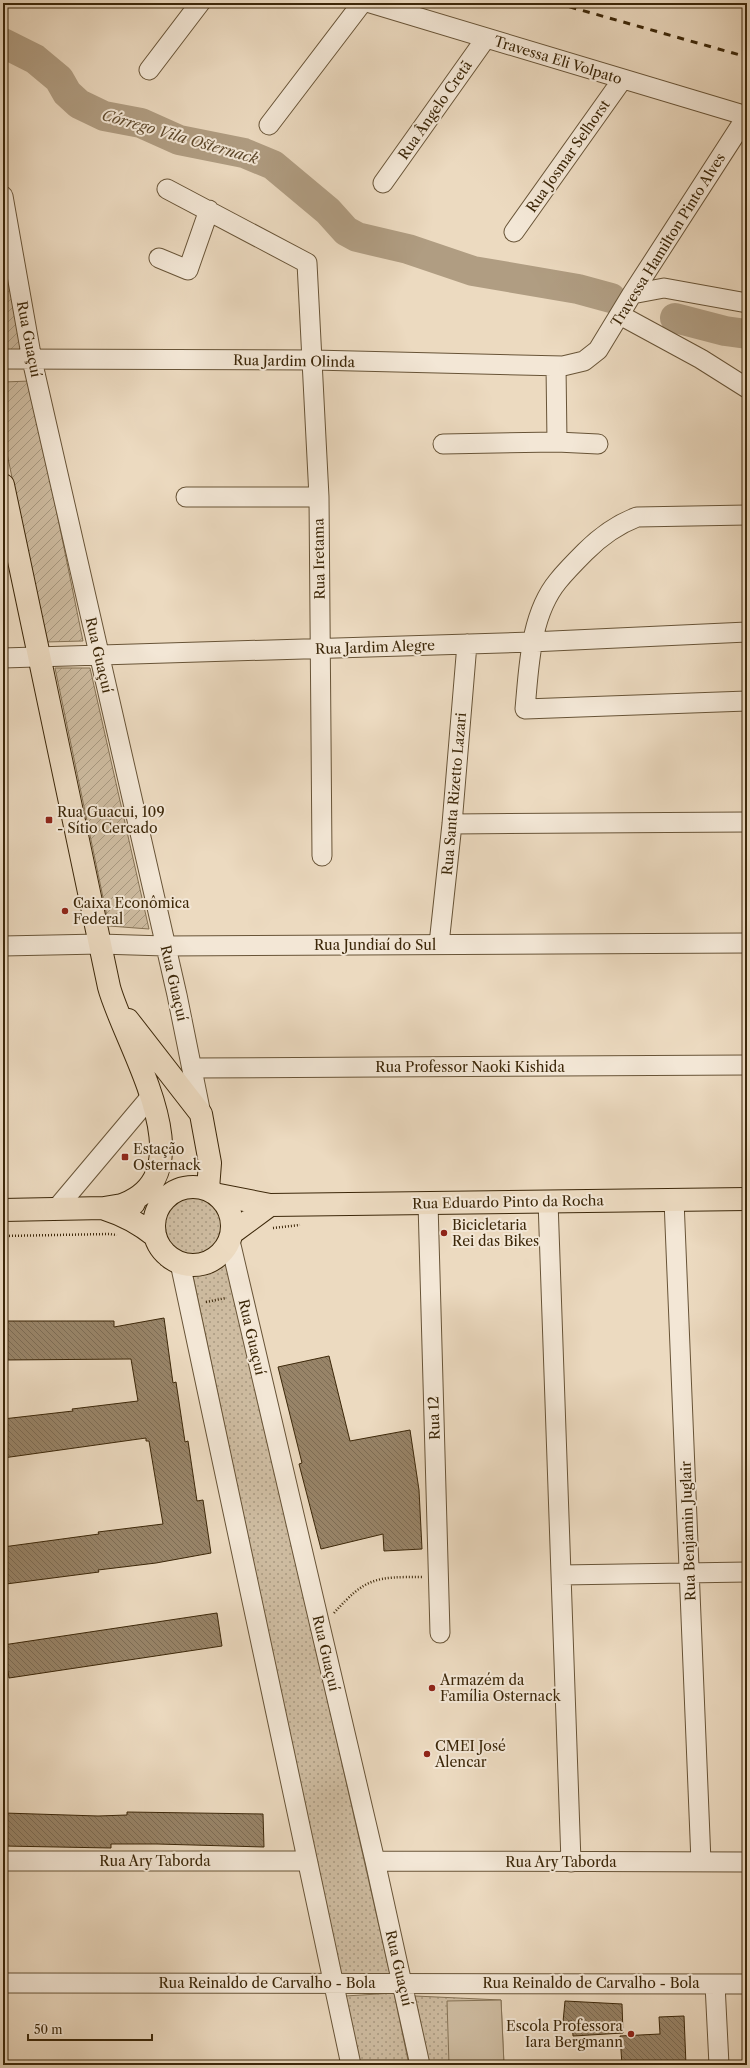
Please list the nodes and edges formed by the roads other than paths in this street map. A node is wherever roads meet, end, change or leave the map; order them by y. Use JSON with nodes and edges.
{"nodes":[{"id":1,"x":200,"y":3,"type":"edge"},
{"id":2,"x":362,"y":3,"type":"edge"},
{"id":3,"x":370,"y":3,"type":"edge"},
{"id":4,"x":486,"y":38,"type":"junction"},
{"id":5,"x":148,"y":70,"type":"dead end"},
{"id":6,"x":622,"y":80,"type":"junction"},
{"id":7,"x":747,"y":116,"type":"edge"},
{"id":8,"x":269,"y":125,"type":"dead end"},
{"id":9,"x":383,"y":183,"type":"dead end"},
{"id":10,"x":167,"y":188,"type":"dead end"},
{"id":11,"x":3,"y":196,"type":"edge"},
{"id":12,"x":209,"y":210,"type":"junction"},
{"id":13,"x":514,"y":232,"type":"dead end"},
{"id":14,"x":159,"y":258,"type":"dead end"},
{"id":15,"x":632,"y":294,"type":"junction"},
{"id":16,"x":747,"y":303,"type":"edge"},
{"id":17,"x":620,"y":315,"type":"junction"},
{"id":18,"x":3,"y":359,"type":"edge"},
{"id":19,"x":32,"y":360,"type":"junction"},
{"id":20,"x":313,"y":360,"type":"junction"},
{"id":21,"x":584,"y":361,"type":"joint"},
{"id":22,"x":556,"y":366,"type":"junction"},
{"id":23,"x":747,"y":388,"type":"edge"},
{"id":24,"x":557,"y":442,"type":"junction"},
{"id":25,"x":443,"y":444,"type":"dead end"},
{"id":26,"x":598,"y":444,"type":"dead end"},
{"id":27,"x":3,"y":484,"type":"edge"},
{"id":28,"x":186,"y":497,"type":"dead end"},
{"id":29,"x":319,"y":497,"type":"junction"},
{"id":30,"x":747,"y":515,"type":"edge"},
{"id":31,"x":747,"y":632,"type":"edge"},
{"id":32,"x":531,"y":642,"type":"junction"},
{"id":33,"x":467,"y":644,"type":"junction"},
{"id":34,"x":320,"y":649,"type":"junction"},
{"id":35,"x":99,"y":656,"type":"junction"},
{"id":36,"x":3,"y":658,"type":"edge"},
{"id":37,"x":40,"y":658,"type":"junction"},
{"id":38,"x":747,"y":701,"type":"edge"},
{"id":39,"x":747,"y":822,"type":"edge"},
{"id":40,"x":452,"y":824,"type":"junction"},
{"id":41,"x":322,"y":856,"type":"dead end"},
{"id":42,"x":747,"y":943,"type":"edge"},
{"id":43,"x":100,"y":944,"type":"junction"},
{"id":44,"x":440,"y":944,"type":"junction"},
{"id":45,"x":3,"y":946,"type":"edge"},
{"id":46,"x":165,"y":946,"type":"junction"},
{"id":47,"x":112,"y":999,"type":"junction"},
{"id":48,"x":747,"y":1065,"type":"edge"},
{"id":49,"x":192,"y":1068,"type":"junction"},
{"id":50,"x":152,"y":1095,"type":"junction"},
{"id":51,"x":201,"y":1114,"type":"junction"},
{"id":52,"x":159,"y":1165,"type":"junction"},
{"id":53,"x":214,"y":1192,"type":"junction"},
{"id":54,"x":169,"y":1195,"type":"junction"},
{"id":55,"x":747,"y":1199,"type":"edge"},
{"id":56,"x":674,"y":1200,"type":"junction"},
{"id":57,"x":548,"y":1201,"type":"junction"},
{"id":58,"x":428,"y":1203,"type":"junction"},
{"id":59,"x":270,"y":1205,"type":"junction"},
{"id":60,"x":111,"y":1207,"type":"junction"},
{"id":61,"x":56,"y":1209,"type":"junction"},
{"id":62,"x":3,"y":1210,"type":"edge"},
{"id":63,"x":231,"y":1237,"type":"junction"},
{"id":64,"x":152,"y":1243,"type":"junction"},
{"id":65,"x":172,"y":1265,"type":"junction"},
{"id":66,"x":747,"y":1572,"type":"edge"},
{"id":67,"x":690,"y":1573,"type":"junction"},
{"id":68,"x":561,"y":1575,"type":"junction"},
{"id":69,"x":440,"y":1633,"type":"dead end"},
{"id":70,"x":3,"y":1861,"type":"edge"},
{"id":71,"x":308,"y":1862,"type":"junction"},
{"id":72,"x":375,"y":1862,"type":"junction"},
{"id":73,"x":571,"y":1862,"type":"junction"},
{"id":74,"x":702,"y":1862,"type":"junction"},
{"id":75,"x":747,"y":1862,"type":"edge"},
{"id":76,"x":3,"y":1983,"type":"edge"},
{"id":77,"x":334,"y":1983,"type":"junction"},
{"id":78,"x":402,"y":1983,"type":"junction"},
{"id":79,"x":715,"y":1984,"type":"junction"},
{"id":80,"x":747,"y":1984,"type":"edge"},
{"id":81,"x":351,"y":2065,"type":"edge"},
{"id":82,"x":420,"y":2065,"type":"edge"},
{"id":83,"x":719,"y":2065,"type":"edge"}],
"edges":[{"from":1,"to":5,"type":"street"},
{"from":2,"to":8,"type":"street"},
{"from":3,"to":4,"type":"street","name":"Travessa Eli Volpato"},
{"from":4,"to":6,"type":"street","name":"Travessa Eli Volpato"},
{"from":4,"to":9,"type":"street","name":"Rua Ângelo Cretã"},
{"from":6,"to":7,"type":"street","name":"Travessa Eli Volpato"},
{"from":6,"to":13,"type":"street","name":"Rua Josmar Selhorst"},
{"from":7,"to":15,"type":"street","name":"Travessa Hamilton Pinto Alves"},
{"from":10,"to":12,"type":"street"},
{"from":11,"to":19,"type":"street","name":"Rua Guaçuí"},
{"from":12,"to":14,"type":"street"},
{"from":12,"to":20,"type":"street","name":"Rua Iretama"},
{"from":15,"to":16,"type":"street"},
{"from":15,"to":17,"type":"street","name":"Travessa Hamilton Pinto Alves"},
{"from":17,"to":21,"type":"street","name":"Travessa Hamilton Pinto Alves"},
{"from":17,"to":23,"type":"street"},
{"from":18,"to":19,"type":"street","name":"Rua Jardim Olinda"},
{"from":19,"to":20,"type":"street","name":"Rua Jardim Olinda"},
{"from":19,"to":35,"type":"street","name":"Rua Guaçuí"},
{"from":20,"to":22,"type":"street","name":"Rua Jardim Olinda"},
{"from":20,"to":29,"type":"street","name":"Rua Iretama"},
{"from":21,"to":22,"type":"street","name":"Rua Jardim Olinda"},
{"from":22,"to":24,"type":"street"},
{"from":24,"to":25,"type":"street"},
{"from":24,"to":26,"type":"street"},
{"from":27,"to":37,"type":"main road","name":"Rua Guaçuí"},
{"from":28,"to":29,"type":"street"},
{"from":29,"to":34,"type":"street","name":"Rua Iretama"},
{"from":30,"to":32,"type":"street"},
{"from":31,"to":32,"type":"street","name":"Rua Jardim Alegre"},
{"from":32,"to":33,"type":"street","name":"Rua Jardim Alegre"},
{"from":32,"to":38,"type":"street"},
{"from":33,"to":34,"type":"street","name":"Rua Jardim Alegre"},
{"from":33,"to":40,"type":"street","name":"Rua Santa Rizetto Lazari"},
{"from":34,"to":35,"type":"street","name":"Rua Jardim Alegre"},
{"from":34,"to":41,"type":"street","name":"Rua Iretama"},
{"from":35,"to":37,"type":"street","name":"Rua Jardim Alegre"},
{"from":35,"to":46,"type":"street","name":"Rua Guaçuí"},
{"from":36,"to":37,"type":"street","name":"Rua Jardim Alegre"},
{"from":37,"to":43,"type":"main road","name":"Rua Guaçuí"},
{"from":39,"to":40,"type":"street"},
{"from":40,"to":44,"type":"street","name":"Rua Santa Rizetto Lazari"},
{"from":42,"to":44,"type":"street","name":"Rua Jundiaí do Sul"},
{"from":43,"to":45,"type":"street","name":"Rua Jundiaí do Sul"},
{"from":43,"to":46,"type":"street","name":"Rua Jundiaí do Sul"},
{"from":43,"to":47,"type":"main road","name":"Rua Guaçuí"},
{"from":44,"to":46,"type":"street","name":"Rua Jundiaí do Sul"},
{"from":46,"to":49,"type":"street","name":"Rua Guaçuí"},
{"from":47,"to":50,"type":"main road","name":"Rua Guaçuí"},
{"from":47,"to":51,"type":"main road","name":"Rua Guaçuí"},
{"from":48,"to":49,"type":"street","name":"Rua Professor Naoki Kishida"},
{"from":49,"to":51,"type":"street","name":"Rua Guaçuí"},
{"from":50,"to":51,"type":"main road"},
{"from":50,"to":52,"type":"main road","name":"Rua Guaçuí"},
{"from":50,"to":61,"type":"street"},
{"from":51,"to":53,"type":"main road","name":"Rua Guaçuí"},
{"from":52,"to":54,"type":"main road"},
{"from":52,"to":60,"type":"main road"},
{"from":53,"to":54,"type":"main road"},
{"from":53,"to":59,"type":"main road","name":"Rua Eduardo Pinto da Rocha"},
{"from":53,"to":63,"type":"main road"},
{"from":54,"to":60,"type":"main road"},
{"from":54,"to":64,"type":"main road"},
{"from":55,"to":56,"type":"main road","name":"Rua Eduardo Pinto da Rocha"},
{"from":56,"to":57,"type":"main road","name":"Rua Eduardo Pinto da Rocha"},
{"from":56,"to":67,"type":"street","name":"Rua Benjamin Juglair"},
{"from":57,"to":58,"type":"main road","name":"Rua Eduardo Pinto da Rocha"},
{"from":57,"to":68,"type":"street"},
{"from":58,"to":59,"type":"main road","name":"Rua Eduardo Pinto da Rocha"},
{"from":58,"to":69,"type":"street","name":"Rua 12"},
{"from":59,"to":63,"type":"main road"},
{"from":60,"to":61,"type":"main road"},
{"from":60,"to":64,"type":"main road"},
{"from":61,"to":62,"type":"main road"},
{"from":63,"to":65,"type":"main road"},
{"from":63,"to":72,"type":"street","name":"Rua Guaçuí"},
{"from":64,"to":65,"type":"main road"},
{"from":65,"to":71,"type":"street"},
{"from":66,"to":67,"type":"street"},
{"from":67,"to":68,"type":"street"},
{"from":67,"to":74,"type":"street","name":"Rua Benjamin Juglair"},
{"from":68,"to":73,"type":"street"},
{"from":70,"to":71,"type":"street","name":"Rua Ary Taborda"},
{"from":71,"to":77,"type":"street"},
{"from":72,"to":73,"type":"street","name":"Rua Ary Taborda"},
{"from":72,"to":78,"type":"street","name":"Rua Guaçuí"},
{"from":73,"to":74,"type":"street","name":"Rua Ary Taborda"},
{"from":74,"to":75,"type":"street","name":"Rua Ary Taborda"},
{"from":76,"to":77,"type":"street","name":"Rua Reinaldo de Carvalho - Bola"},
{"from":77,"to":78,"type":"street","name":"Rua Reinaldo de Carvalho - Bola"},
{"from":77,"to":81,"type":"street"},
{"from":78,"to":79,"type":"street","name":"Rua Reinaldo de Carvalho - Bola"},
{"from":78,"to":82,"type":"street","name":"Rua Guaçuí"},
{"from":79,"to":80,"type":"street","name":"Rua Reinaldo de Carvalho - Bola"},
{"from":79,"to":83,"type":"street"}]}
